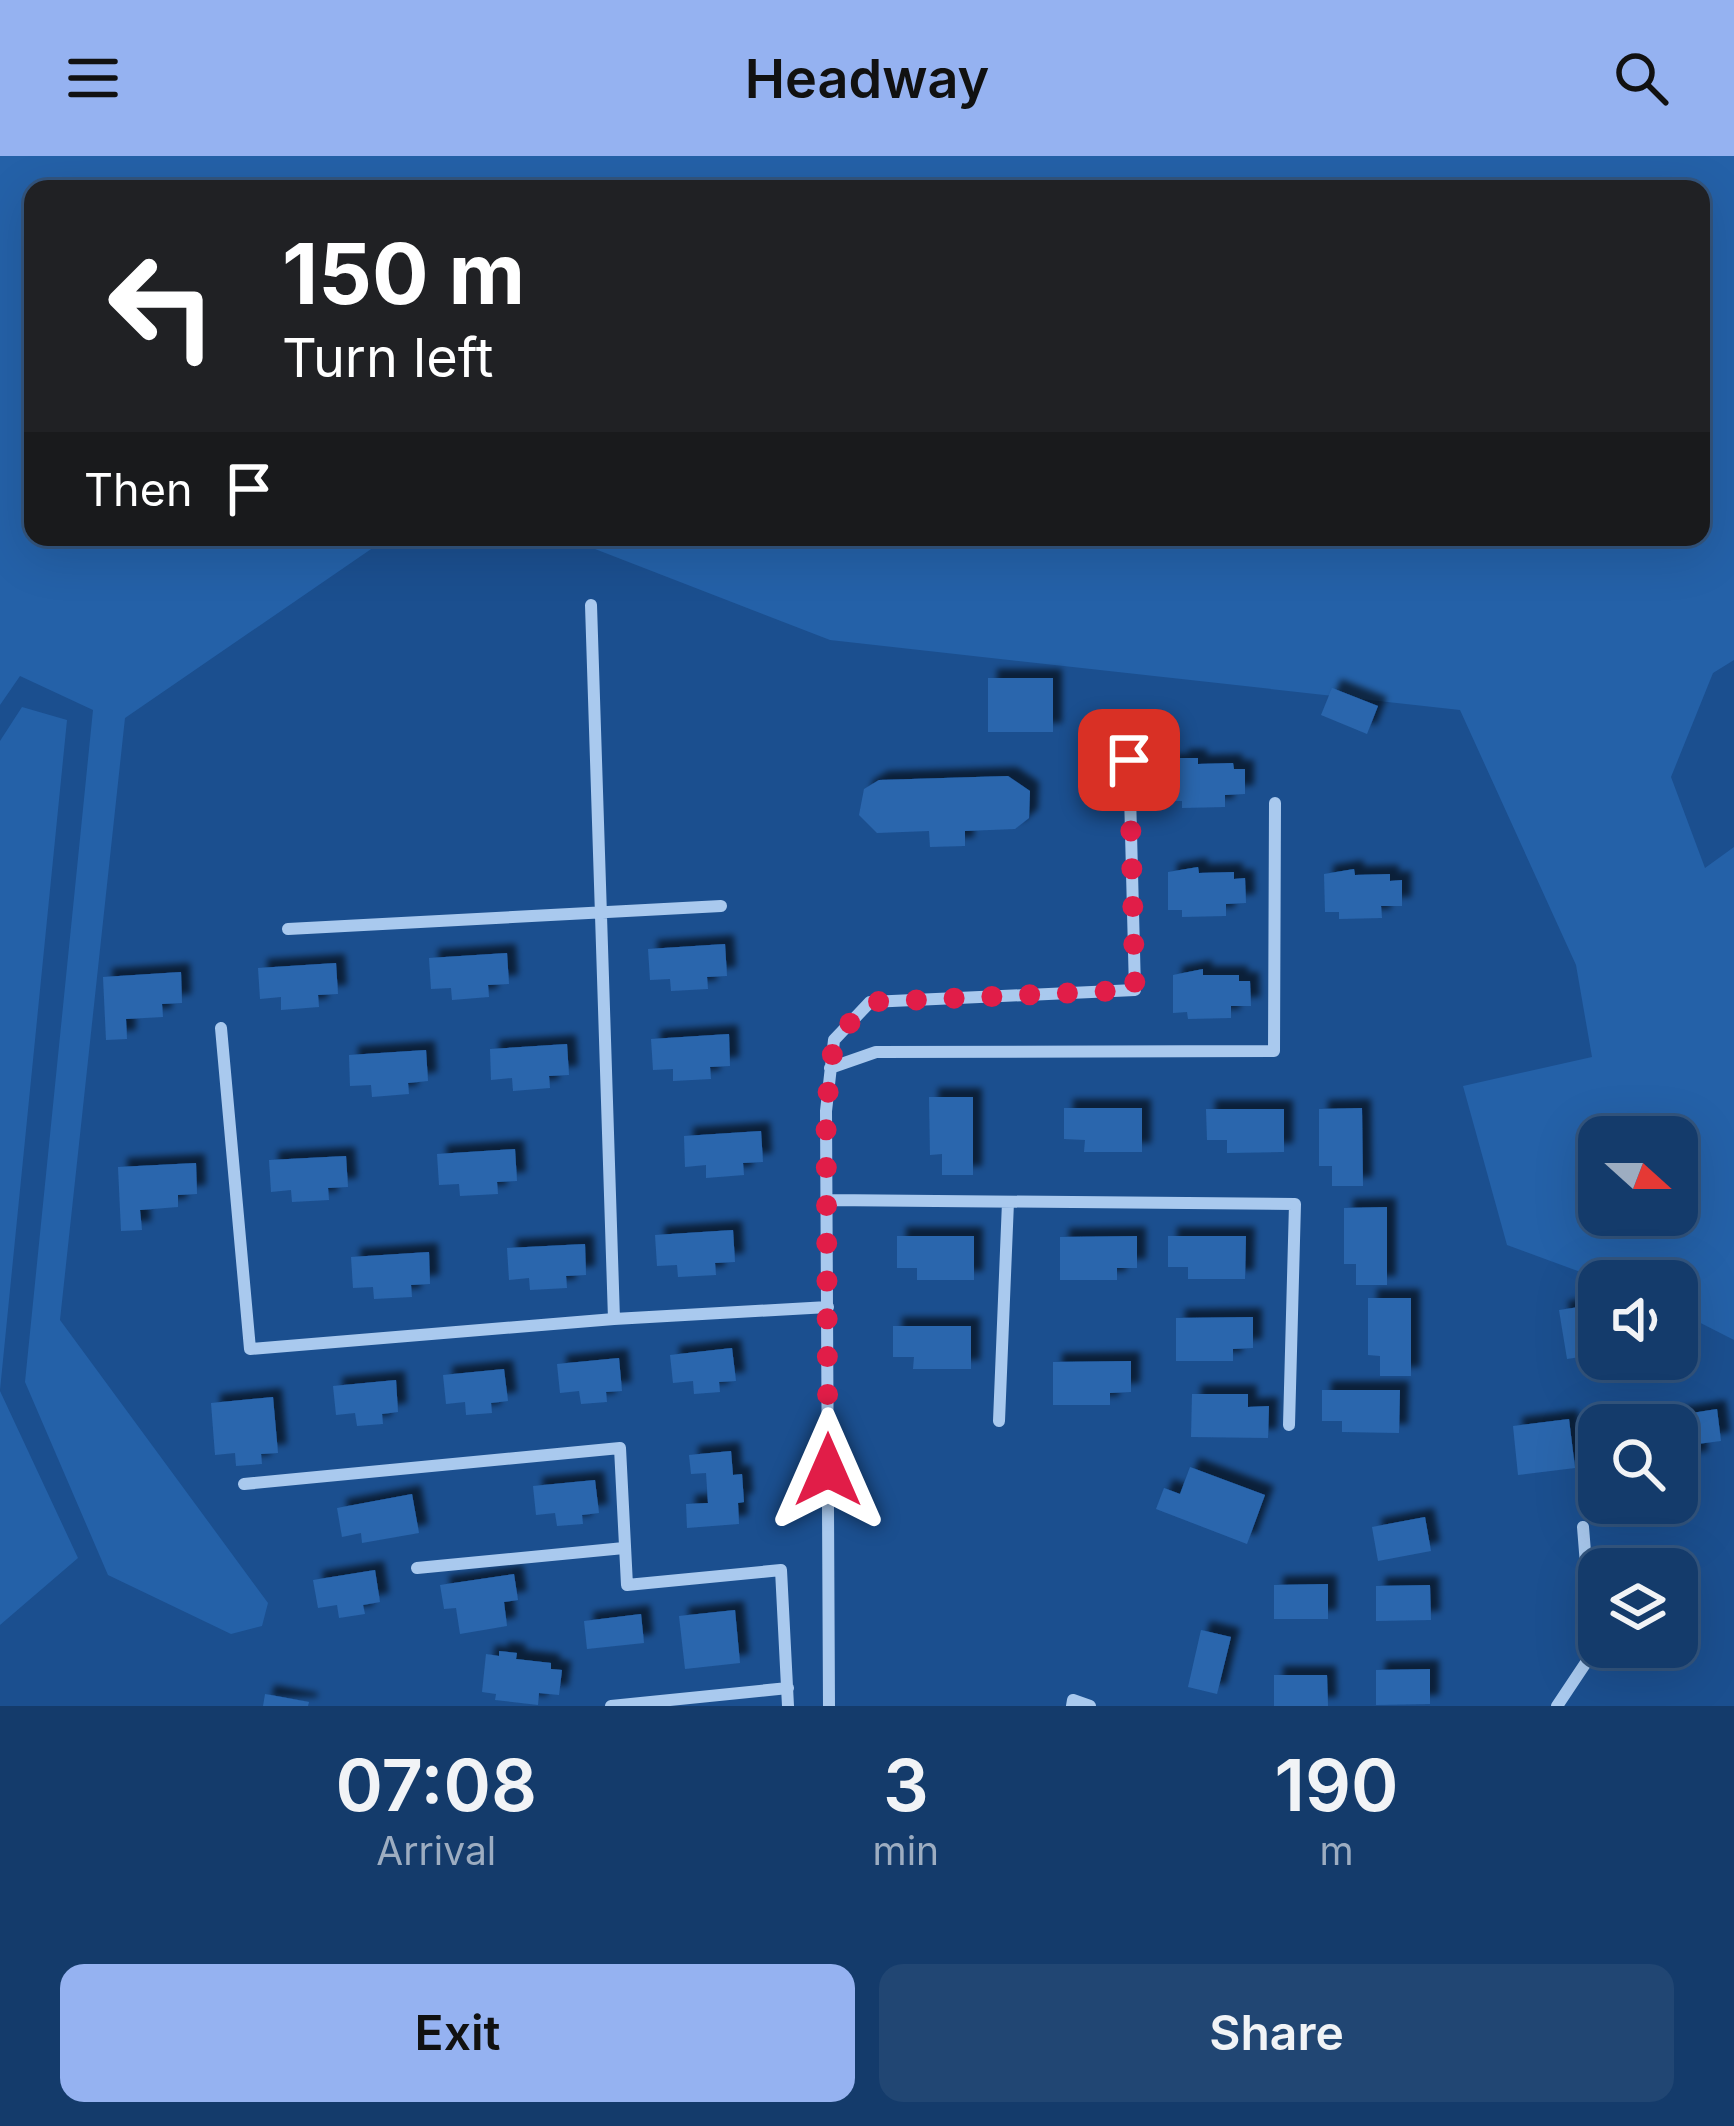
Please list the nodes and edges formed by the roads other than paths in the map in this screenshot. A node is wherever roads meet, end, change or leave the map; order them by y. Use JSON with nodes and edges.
{"nodes":[{"id":1,"x":591,"y":604,"type":"dead end"},
{"id":2,"x":1128,"y":715,"type":"dead end"},
{"id":3,"x":1275,"y":803,"type":"dead end"},
{"id":4,"x":721,"y":906,"type":"dead end"},
{"id":5,"x":601,"y":912,"type":"junction"},
{"id":6,"x":288,"y":929,"type":"dead end"},
{"id":7,"x":221,"y":1028,"type":"dead end"},
{"id":8,"x":830,"y":1068,"type":"junction"},
{"id":9,"x":827,"y":1200,"type":"junction"},
{"id":10,"x":1008,"y":1202,"type":"junction"},
{"id":11,"x":828,"y":1307,"type":"junction"},
{"id":12,"x":614,"y":1319,"type":"junction"},
{"id":13,"x":999,"y":1421,"type":"dead end"},
{"id":14,"x":1289,"y":1425,"type":"dead end"},
{"id":15,"x":244,"y":1484,"type":"dead end"},
{"id":16,"x":1583,"y":1527,"type":"dead end"},
{"id":17,"x":624,"y":1548,"type":"junction"},
{"id":18,"x":417,"y":1568,"type":"dead end"},
{"id":19,"x":788,"y":1688,"type":"junction"},
{"id":20,"x":610,"y":1706,"type":"edge"},
{"id":21,"x":788,"y":1706,"type":"edge"},
{"id":22,"x":829,"y":1706,"type":"edge"},
{"id":23,"x":1072,"y":1706,"type":"edge"},
{"id":24,"x":1090,"y":1706,"type":"edge"},
{"id":25,"x":1557,"y":1706,"type":"edge"}],
"edges":[{"from":1,"to":5,"type":"street"},
{"from":2,"to":8,"type":"street"},
{"from":3,"to":8,"type":"street"},
{"from":4,"to":5,"type":"street"},
{"from":5,"to":6,"type":"street"},
{"from":5,"to":12,"type":"street"},
{"from":7,"to":12,"type":"street"},
{"from":8,"to":9,"type":"street"},
{"from":9,"to":10,"type":"street"},
{"from":9,"to":11,"type":"street"},
{"from":10,"to":13,"type":"street"},
{"from":10,"to":14,"type":"street"},
{"from":11,"to":12,"type":"street"},
{"from":11,"to":22,"type":"street"},
{"from":15,"to":17,"type":"street"},
{"from":16,"to":25,"type":"street"},
{"from":17,"to":18,"type":"street"},
{"from":17,"to":19,"type":"street"},
{"from":19,"to":20,"type":"street"},
{"from":19,"to":21,"type":"street"},
{"from":23,"to":24,"type":"street"}]}
